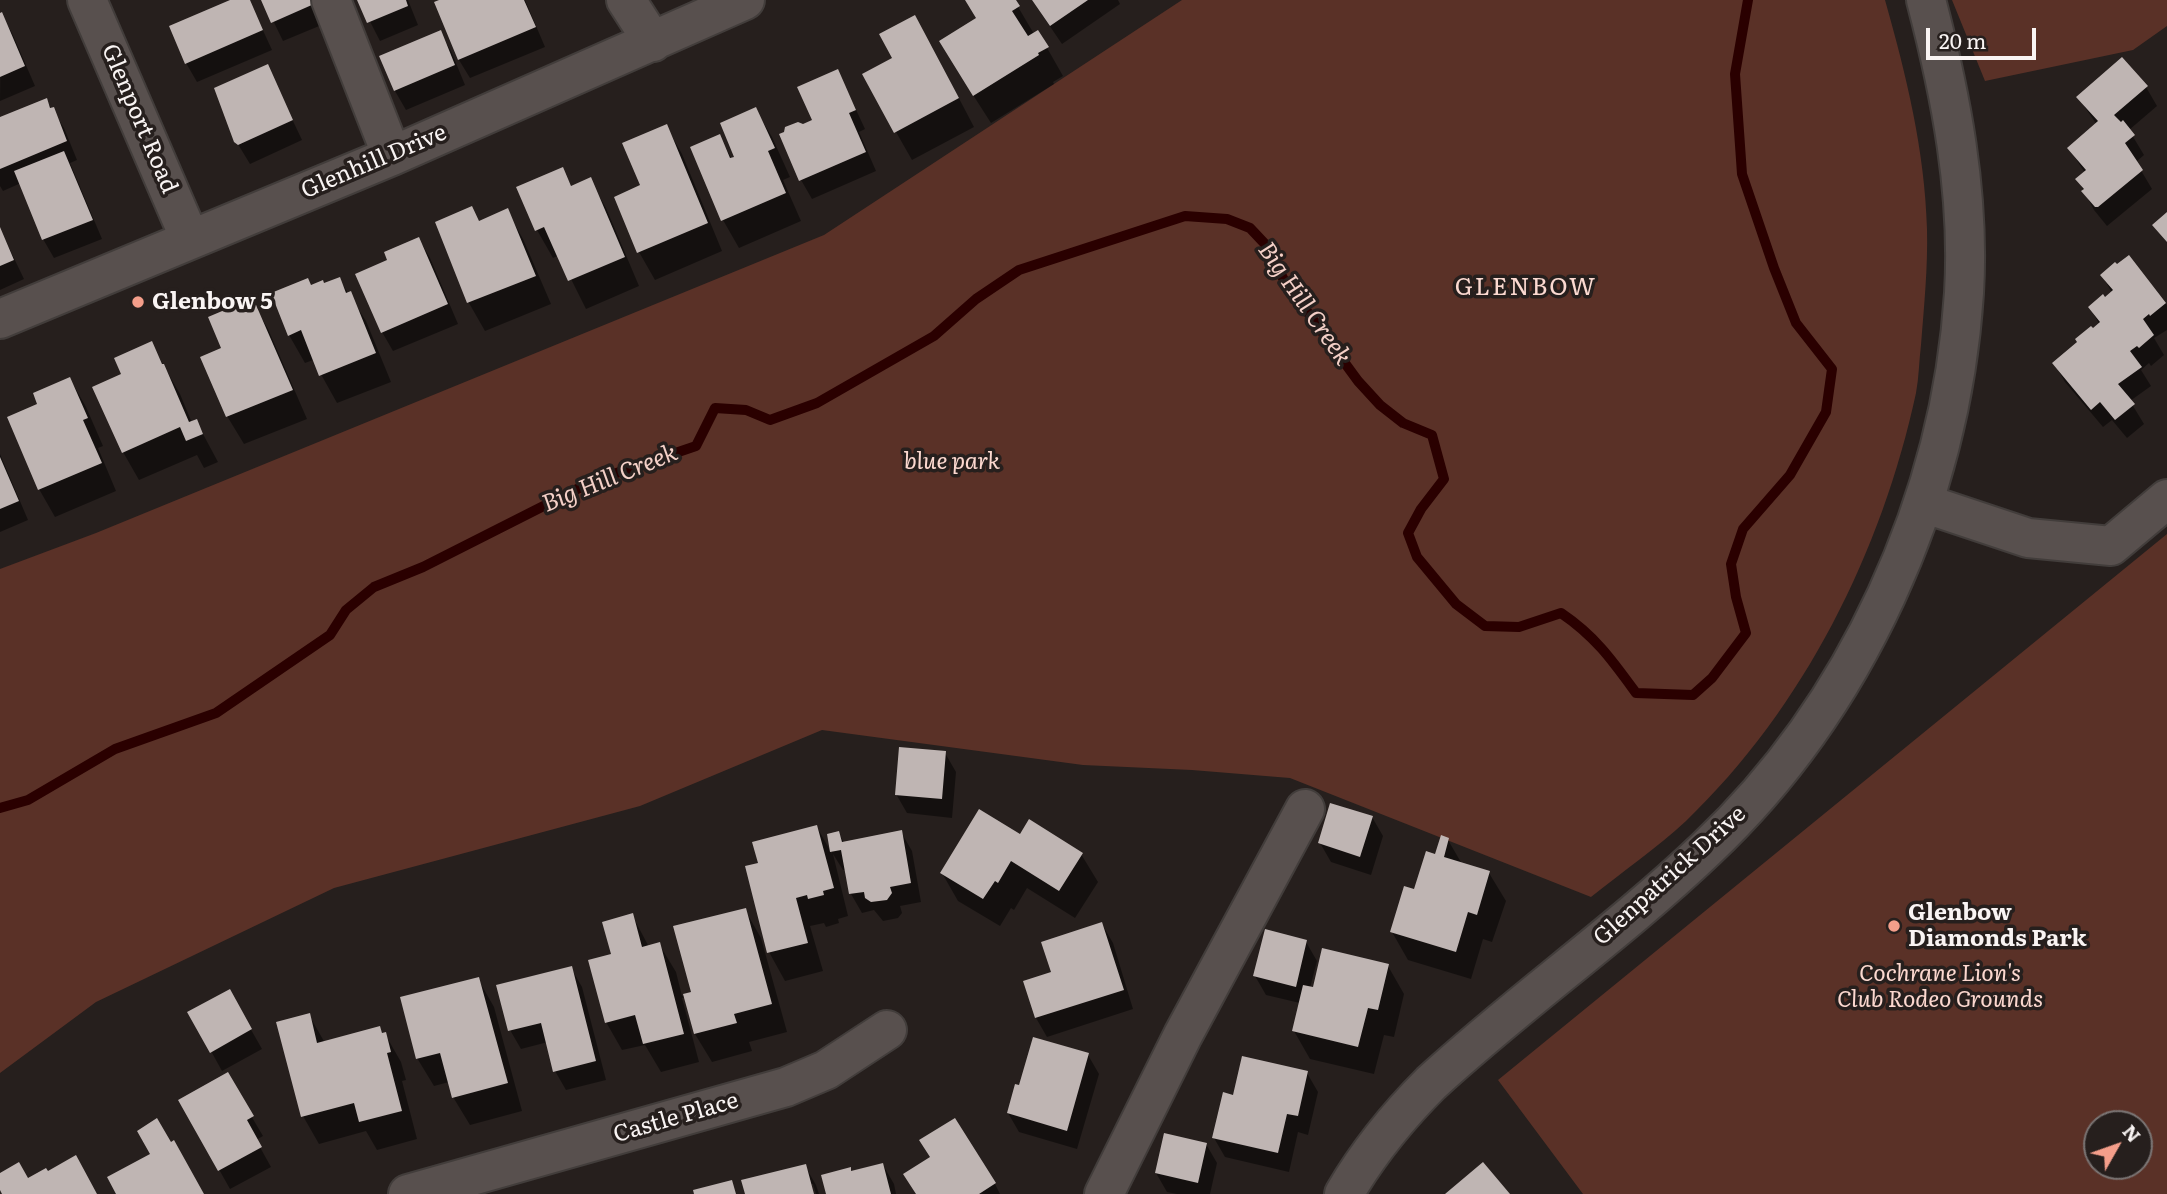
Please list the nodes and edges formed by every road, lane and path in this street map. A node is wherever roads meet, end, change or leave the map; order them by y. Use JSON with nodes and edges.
{"nodes":[{"id":1,"x":86,"y":0,"type":"edge"},
{"id":2,"x":331,"y":0,"type":"edge"},
{"id":3,"x":626,"y":0,"type":"edge"},
{"id":4,"x":745,"y":0,"type":"edge"},
{"id":5,"x":1926,"y":0,"type":"edge"},
{"id":6,"x":653,"y":42,"type":"junction"},
{"id":7,"x":392,"y":156,"type":"junction"},
{"id":8,"x":190,"y":239,"type":"junction"},
{"id":9,"x":0,"y":319,"type":"edge"},
{"id":10,"x":2167,"y":499,"type":"edge"},
{"id":11,"x":1923,"y":503,"type":"junction"},
{"id":12,"x":1305,"y":808,"type":"dead end"},
{"id":13,"x":887,"y":1030,"type":"dead end"},
{"id":14,"x":454,"y":1187,"type":"edge"},
{"id":15,"x":408,"y":1194,"type":"edge"},
{"id":16,"x":1104,"y":1194,"type":"edge"},
{"id":17,"x":1344,"y":1194,"type":"edge"}],
"edges":[{"from":1,"to":8,"type":"street","name":"Glenport Road"},
{"from":2,"to":7,"type":"street"},
{"from":3,"to":6,"type":"street"},
{"from":4,"to":6,"type":"street","name":"Glenhill Drive"},
{"from":5,"to":11,"type":"street","name":"Glenpatrick Drive"},
{"from":6,"to":7,"type":"street","name":"Glenhill Drive"},
{"from":7,"to":8,"type":"street","name":"Glenhill Drive"},
{"from":8,"to":9,"type":"street","name":"Glenhill Drive"},
{"from":10,"to":11,"type":"street"},
{"from":11,"to":17,"type":"street","name":"Glenpatrick Drive"},
{"from":12,"to":16,"type":"street"},
{"from":13,"to":14,"type":"street","name":"Castle Place"},
{"from":14,"to":15,"type":"street","name":"Castle Place"}]}
